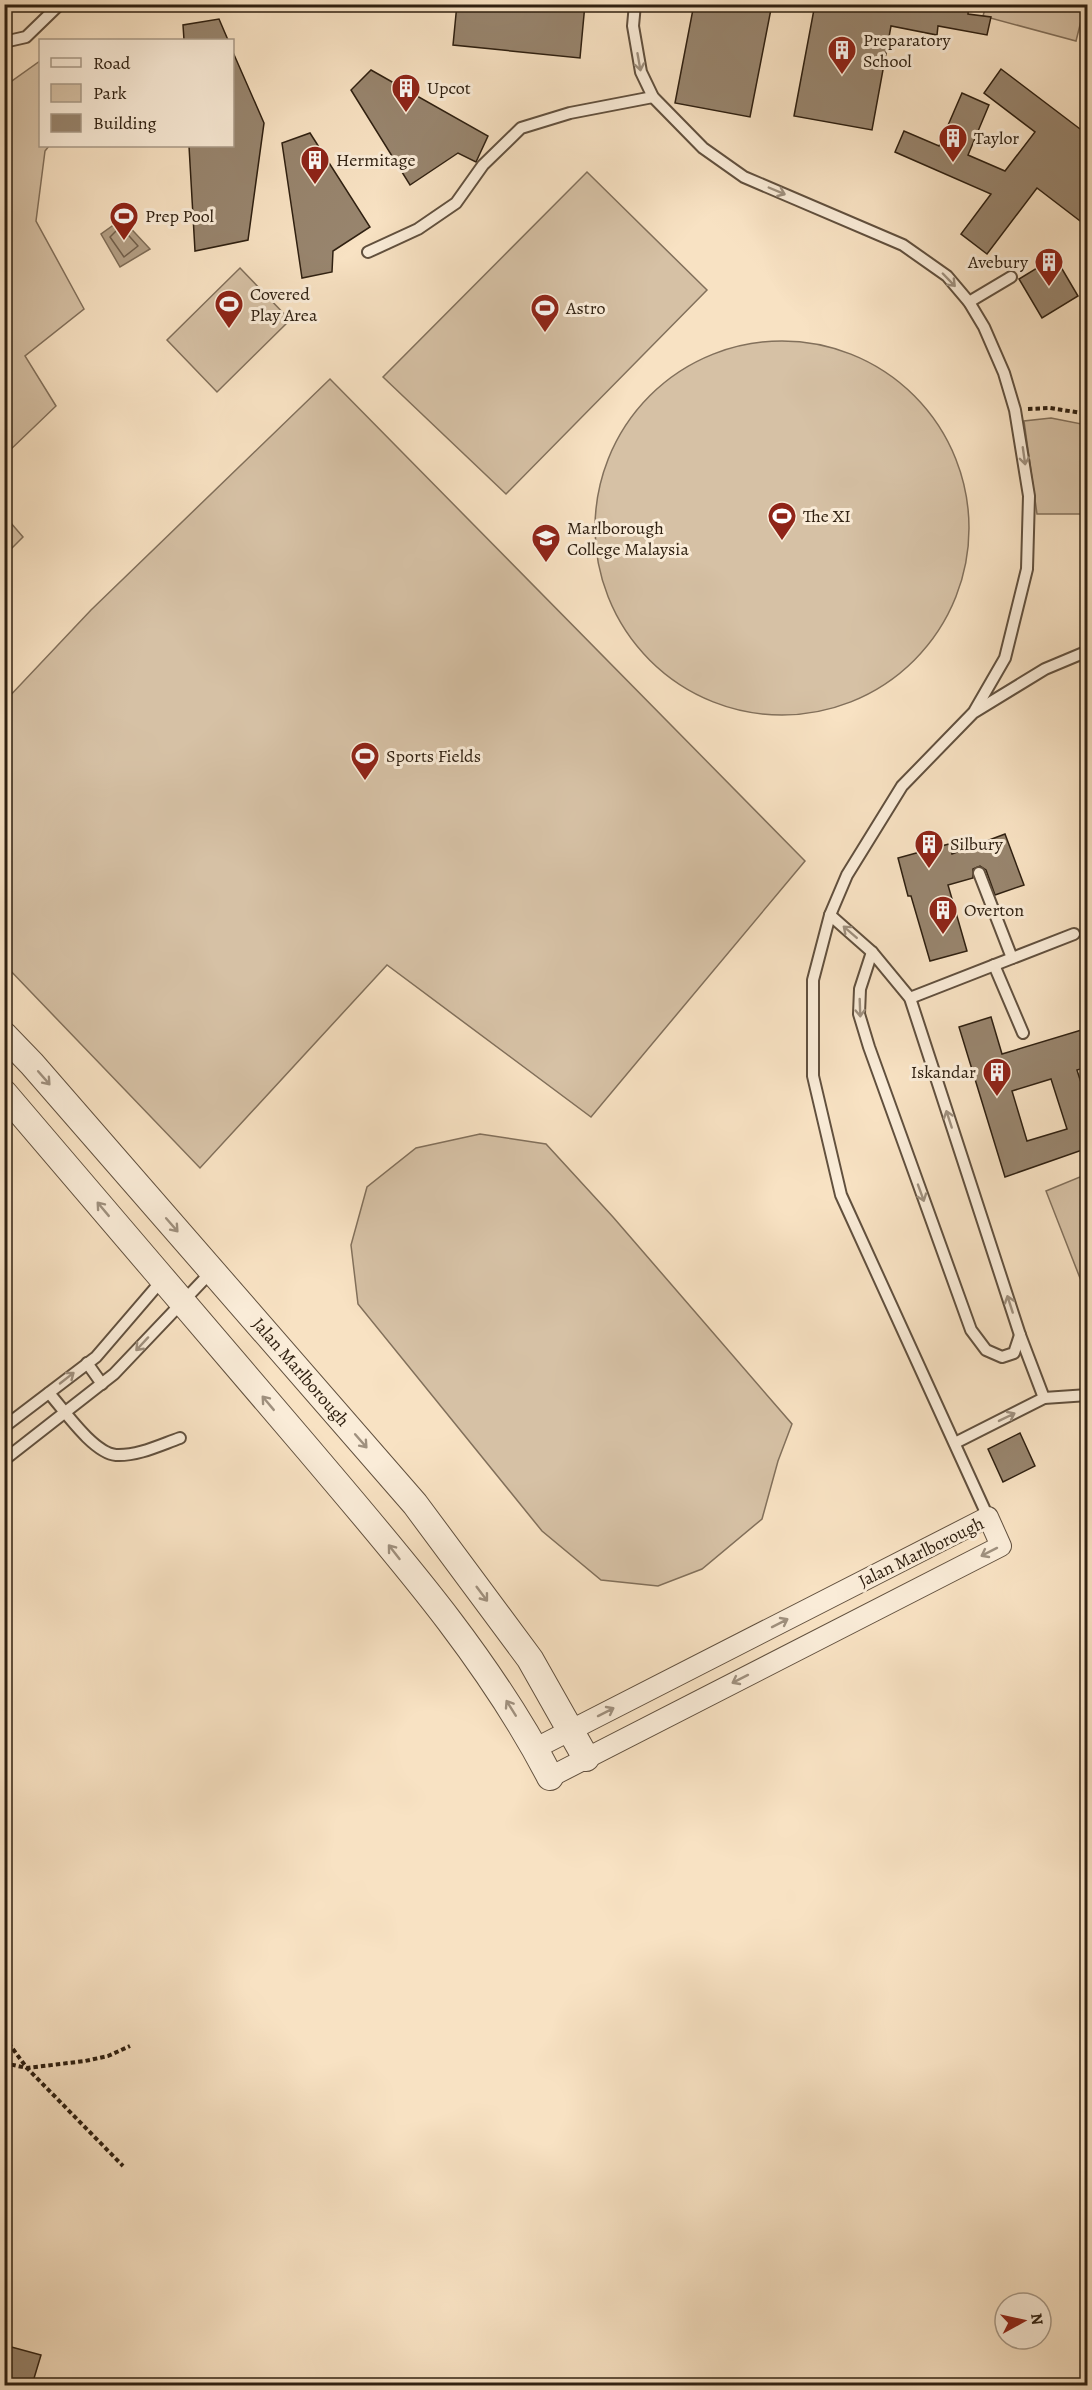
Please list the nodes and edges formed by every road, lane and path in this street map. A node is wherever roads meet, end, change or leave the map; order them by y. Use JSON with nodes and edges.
{"nodes":[{"id":1,"x":60,"y":4,"type":"edge"},
{"id":2,"x":635,"y":4,"type":"edge"},
{"id":3,"x":4,"y":42,"type":"edge"},
{"id":4,"x":653,"y":97,"type":"junction"},
{"id":5,"x":368,"y":252,"type":"dead end"},
{"id":6,"x":1011,"y":277,"type":"dead end"},
{"id":7,"x":969,"y":302,"type":"junction"},
{"id":8,"x":1015,"y":410,"type":"junction"},
{"id":9,"x":1088,"y":414,"type":"edge"},
{"id":10,"x":1088,"y":651,"type":"edge"},
{"id":11,"x":973,"y":713,"type":"junction"},
{"id":12,"x":979,"y":873,"type":"dead end"},
{"id":13,"x":830,"y":915,"type":"junction"},
{"id":14,"x":1074,"y":934,"type":"dead end"},
{"id":15,"x":872,"y":952,"type":"junction"},
{"id":16,"x":1011,"y":958,"type":"junction"},
{"id":17,"x":994,"y":965,"type":"junction"},
{"id":18,"x":910,"y":998,"type":"junction"},
{"id":19,"x":1023,"y":1033,"type":"dead end"},
{"id":20,"x":4,"y":1035,"type":"edge"},
{"id":21,"x":4,"y":1093,"type":"edge"},
{"id":22,"x":212,"y":1271,"type":"junction"},
{"id":23,"x":162,"y":1279,"type":"junction"},
{"id":24,"x":182,"y":1302,"type":"junction"},
{"id":25,"x":1020,"y":1335,"type":"junction"},
{"id":26,"x":87,"y":1363,"type":"junction"},
{"id":27,"x":102,"y":1384,"type":"junction"},
{"id":28,"x":49,"y":1393,"type":"junction"},
{"id":29,"x":1088,"y":1395,"type":"edge"},
{"id":30,"x":1044,"y":1398,"type":"junction"},
{"id":31,"x":66,"y":1412,"type":"junction"},
{"id":32,"x":4,"y":1427,"type":"edge"},
{"id":33,"x":180,"y":1438,"type":"dead end"},
{"id":34,"x":955,"y":1443,"type":"junction"},
{"id":35,"x":4,"y":1460,"type":"edge"},
{"id":36,"x":988,"y":1517,"type":"junction"},
{"id":37,"x":571,"y":1730,"type":"junction"},
{"id":38,"x":536,"y":1748,"type":"junction"},
{"id":39,"x":586,"y":1758,"type":"junction"},
{"id":40,"x":550,"y":1777,"type":"joint"},
{"id":41,"x":4,"y":2037,"type":"edge"},
{"id":42,"x":130,"y":2046,"type":"dead end"},
{"id":43,"x":4,"y":2063,"type":"edge"},
{"id":44,"x":27,"y":2068,"type":"junction"},
{"id":45,"x":123,"y":2166,"type":"dead end"}],
"edges":[{"from":1,"to":3,"type":"lane"},
{"from":2,"to":4,"type":"lane","one_way":true},
{"from":4,"to":5,"type":"lane"},
{"from":4,"to":7,"type":"lane","one_way":true},
{"from":6,"to":7,"type":"lane"},
{"from":7,"to":8,"type":"lane"},
{"from":8,"to":9,"type":"path"},
{"from":8,"to":11,"type":"lane","one_way":true},
{"from":10,"to":11,"type":"lane"},
{"from":11,"to":13,"type":"lane"},
{"from":12,"to":16,"type":"lane"},
{"from":15,"to":13,"type":"lane","one_way":true},
{"from":13,"to":34,"type":"lane"},
{"from":14,"to":16,"type":"lane"},
{"from":15,"to":18,"type":"lane"},
{"from":15,"to":25,"type":"lane","one_way":true},
{"from":16,"to":17,"type":"lane"},
{"from":17,"to":18,"type":"lane"},
{"from":17,"to":19,"type":"lane"},
{"from":25,"to":18,"type":"lane","one_way":true},
{"from":20,"to":22,"type":"street","name":"Jalan Marlborough","one_way":true},
{"from":23,"to":21,"type":"street","name":"Jalan Marlborough","one_way":true},
{"from":22,"to":24,"type":"lane"},
{"from":22,"to":37,"type":"street","name":"Jalan Marlborough","one_way":true},
{"from":23,"to":24,"type":"street","name":"Jalan Marlborough"},
{"from":23,"to":26,"type":"lane"},
{"from":24,"to":27,"type":"lane","one_way":true},
{"from":38,"to":24,"type":"street","name":"Jalan Marlborough","one_way":true},
{"from":25,"to":30,"type":"lane"},
{"from":26,"to":27,"type":"lane"},
{"from":28,"to":26,"type":"lane","one_way":true},
{"from":27,"to":31,"type":"lane"},
{"from":28,"to":31,"type":"lane"},
{"from":28,"to":32,"type":"lane"},
{"from":29,"to":30,"type":"lane"},
{"from":34,"to":30,"type":"lane","one_way":true},
{"from":31,"to":33,"type":"lane"},
{"from":31,"to":35,"type":"lane"},
{"from":34,"to":36,"type":"lane"},
{"from":37,"to":36,"type":"street","name":"Jalan Marlborough","one_way":true},
{"from":36,"to":39,"type":"street","name":"Jalan Marlborough","one_way":true},
{"from":37,"to":38,"type":"street","name":"Jalan Marlborough"},
{"from":37,"to":39,"type":"street","name":"Jalan Marlborough"},
{"from":38,"to":40,"type":"street","name":"Jalan Marlborough"},
{"from":39,"to":40,"type":"street","name":"Jalan Marlborough"},
{"from":41,"to":44,"type":"path"},
{"from":42,"to":44,"type":"path"},
{"from":43,"to":44,"type":"path"},
{"from":44,"to":45,"type":"path"}]}
